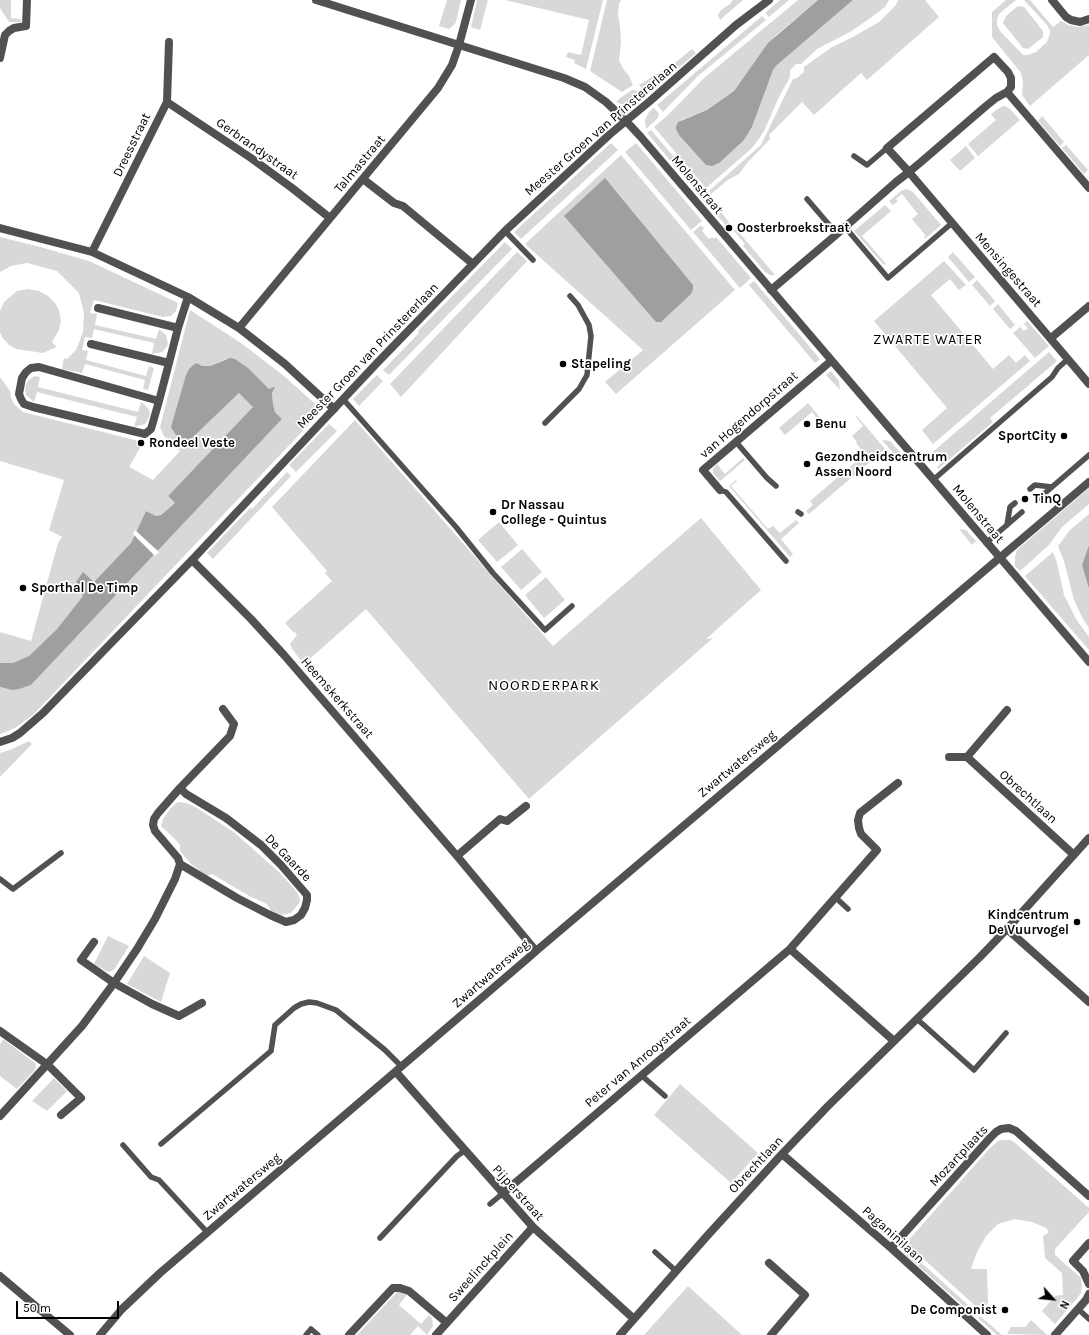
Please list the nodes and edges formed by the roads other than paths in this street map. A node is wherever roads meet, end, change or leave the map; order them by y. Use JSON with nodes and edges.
{"nodes":[{"id":1,"x":27,"y":0,"type":"edge"},
{"id":2,"x":316,"y":0,"type":"edge"},
{"id":3,"x":472,"y":0,"type":"edge"},
{"id":4,"x":769,"y":0,"type":"edge"},
{"id":5,"x":1052,"y":0,"type":"edge"},
{"id":6,"x":1089,"y":19,"type":"edge"},
{"id":7,"x":169,"y":42,"type":"dead end"},
{"id":8,"x":459,"y":45,"type":"junction"},
{"id":9,"x":0,"y":58,"type":"edge"},
{"id":10,"x":1007,"y":92,"type":"junction"},
{"id":11,"x":167,"y":102,"type":"junction"},
{"id":12,"x":626,"y":121,"type":"junction"},
{"id":13,"x":887,"y":148,"type":"junction"},
{"id":14,"x":854,"y":156,"type":"dead end"},
{"id":15,"x":909,"y":172,"type":"junction"},
{"id":16,"x":363,"y":179,"type":"junction"},
{"id":17,"x":1089,"y":188,"type":"edge"},
{"id":18,"x":807,"y":199,"type":"dead end"},
{"id":19,"x":330,"y":218,"type":"junction"},
{"id":20,"x":952,"y":223,"type":"junction"},
{"id":21,"x":845,"y":227,"type":"junction"},
{"id":22,"x":0,"y":228,"type":"edge"},
{"id":23,"x":505,"y":231,"type":"junction"},
{"id":24,"x":837,"y":234,"type":"junction"},
{"id":25,"x":92,"y":252,"type":"junction"},
{"id":26,"x":533,"y":260,"type":"dead end"},
{"id":27,"x":473,"y":264,"type":"junction"},
{"id":28,"x":771,"y":290,"type":"junction"},
{"id":29,"x":570,"y":296,"type":"dead end"},
{"id":30,"x":188,"y":297,"type":"junction"},
{"id":31,"x":1089,"y":306,"type":"edge"},
{"id":32,"x":98,"y":308,"type":"dead end"},
{"id":33,"x":178,"y":328,"type":"junction"},
{"id":34,"x":239,"y":328,"type":"junction"},
{"id":35,"x":1050,"y":338,"type":"junction"},
{"id":36,"x":91,"y":344,"type":"dead end"},
{"id":37,"x":1068,"y":359,"type":"junction"},
{"id":38,"x":831,"y":361,"type":"junction"},
{"id":39,"x":169,"y":363,"type":"junction"},
{"id":40,"x":1089,"y":384,"type":"edge"},
{"id":41,"x":343,"y":399,"type":"junction"},
{"id":42,"x":159,"y":401,"type":"junction"},
{"id":43,"x":334,"y":409,"type":"junction"},
{"id":44,"x":544,"y":423,"type":"dead end"},
{"id":45,"x":736,"y":442,"type":"junction"},
{"id":46,"x":1089,"y":455,"type":"edge"},
{"id":47,"x":932,"y":480,"type":"junction"},
{"id":48,"x":1089,"y":482,"type":"edge"},
{"id":49,"x":776,"y":486,"type":"dead end"},
{"id":50,"x":1052,"y":487,"type":"junction"},
{"id":51,"x":1030,"y":489,"type":"dead end"},
{"id":52,"x":720,"y":490,"type":"joint"},
{"id":53,"x":1038,"y":499,"type":"dead end"},
{"id":54,"x":1015,"y":503,"type":"dead end"},
{"id":55,"x":1022,"y":512,"type":"dead end"},
{"id":56,"x":1007,"y":525,"type":"junction"},
{"id":57,"x":986,"y":543,"type":"junction"},
{"id":58,"x":999,"y":558,"type":"junction"},
{"id":59,"x":192,"y":560,"type":"junction"},
{"id":60,"x":786,"y":561,"type":"dead end"},
{"id":61,"x":572,"y":606,"type":"dead end"},
{"id":62,"x":1089,"y":662,"type":"edge"},
{"id":63,"x":222,"y":709,"type":"dead end"},
{"id":64,"x":1006,"y":710,"type":"dead end"},
{"id":65,"x":0,"y":742,"type":"edge"},
{"id":66,"x":949,"y":757,"type":"dead end"},
{"id":67,"x":967,"y":757,"type":"junction"},
{"id":68,"x":898,"y":783,"type":"dead end"},
{"id":69,"x":180,"y":788,"type":"junction"},
{"id":70,"x":526,"y":806,"type":"dead end"},
{"id":71,"x":1089,"y":838,"type":"edge"},
{"id":72,"x":61,"y":853,"type":"dead end"},
{"id":73,"x":1074,"y":855,"type":"junction"},
{"id":74,"x":457,"y":856,"type":"junction"},
{"id":75,"x":180,"y":864,"type":"junction"},
{"id":76,"x":0,"y":879,"type":"edge"},
{"id":77,"x":835,"y":897,"type":"junction"},
{"id":78,"x":848,"y":909,"type":"dead end"},
{"id":79,"x":1007,"y":929,"type":"junction"},
{"id":80,"x":94,"y":942,"type":"dead end"},
{"id":81,"x":790,"y":949,"type":"junction"},
{"id":82,"x":536,"y":951,"type":"junction"},
{"id":83,"x":114,"y":983,"type":"junction"},
{"id":84,"x":1089,"y":1002,"type":"edge"},
{"id":85,"x":202,"y":1003,"type":"dead end"},
{"id":86,"x":917,"y":1019,"type":"junction"},
{"id":87,"x":0,"y":1030,"type":"edge"},
{"id":88,"x":1006,"y":1033,"type":"dead end"},
{"id":89,"x":894,"y":1041,"type":"junction"},
{"id":90,"x":48,"y":1064,"type":"junction"},
{"id":91,"x":402,"y":1067,"type":"junction"},
{"id":92,"x":396,"y":1072,"type":"junction"},
{"id":93,"x":641,"y":1075,"type":"junction"},
{"id":94,"x":665,"y":1096,"type":"dead end"},
{"id":95,"x":61,"y":1115,"type":"dead end"},
{"id":96,"x":0,"y":1116,"type":"edge"},
{"id":97,"x":161,"y":1144,"type":"dead end"},
{"id":98,"x":123,"y":1145,"type":"dead end"},
{"id":99,"x":464,"y":1151,"type":"junction"},
{"id":100,"x":782,"y":1154,"type":"junction"},
{"id":101,"x":502,"y":1194,"type":"junction"},
{"id":102,"x":1089,"y":1196,"type":"edge"},
{"id":103,"x":490,"y":1204,"type":"dead end"},
{"id":104,"x":533,"y":1227,"type":"junction"},
{"id":105,"x":207,"y":1232,"type":"junction"},
{"id":106,"x":380,"y":1238,"type":"dead end"},
{"id":107,"x":1089,"y":1243,"type":"edge"},
{"id":108,"x":891,"y":1248,"type":"junction"},
{"id":109,"x":655,"y":1252,"type":"dead end"},
{"id":110,"x":769,"y":1262,"type":"dead end"},
{"id":111,"x":676,"y":1272,"type":"junction"},
{"id":112,"x":0,"y":1276,"type":"edge"},
{"id":113,"x":1089,"y":1284,"type":"edge"},
{"id":114,"x":1089,"y":1294,"type":"edge"},
{"id":115,"x":1078,"y":1309,"type":"junction"},
{"id":116,"x":1089,"y":1318,"type":"edge"},
{"id":117,"x":634,"y":1319,"type":"junction"},
{"id":118,"x":446,"y":1323,"type":"junction"},
{"id":119,"x":70,"y":1335,"type":"edge"},
{"id":120,"x":100,"y":1335,"type":"edge"},
{"id":121,"x":306,"y":1335,"type":"edge"},
{"id":122,"x":318,"y":1335,"type":"edge"},
{"id":123,"x":349,"y":1335,"type":"edge"},
{"id":124,"x":436,"y":1335,"type":"edge"},
{"id":125,"x":620,"y":1335,"type":"edge"},
{"id":126,"x":770,"y":1335,"type":"edge"},
{"id":127,"x":987,"y":1335,"type":"edge"},
{"id":128,"x":1055,"y":1335,"type":"edge"}],
"edges":[{"from":1,"to":9,"type":"street"},
{"from":2,"to":8,"type":"street","name":"Molenstraat"},
{"from":3,"to":8,"type":"street","name":"Talmastraat"},
{"from":4,"to":12,"type":"street","name":"Meester Groen van Prinstererlaan"},
{"from":5,"to":6,"type":"street"},
{"from":7,"to":11,"type":"street","name":"Dreesstraat"},
{"from":8,"to":12,"type":"street","name":"Molenstraat"},
{"from":8,"to":16,"type":"street","name":"Talmastraat"},
{"from":10,"to":13,"type":"street"},
{"from":10,"to":15,"type":"street"},
{"from":10,"to":17,"type":"street"},
{"from":11,"to":19,"type":"street","name":"Gerbrandystraat"},
{"from":11,"to":25,"type":"street","name":"Dreesstraat"},
{"from":12,"to":23,"type":"street","name":"Meester Groen van Prinstererlaan"},
{"from":12,"to":28,"type":"street","name":"Molenstraat"},
{"from":13,"to":14,"type":"lane"},
{"from":13,"to":15,"type":"street"},
{"from":15,"to":20,"type":"street","name":"Mensingestraat"},
{"from":15,"to":21,"type":"street"},
{"from":16,"to":19,"type":"street","name":"Talmastraat"},
{"from":16,"to":27,"type":"street"},
{"from":18,"to":24,"type":"lane"},
{"from":19,"to":34,"type":"street","name":"Talmastraat"},
{"from":20,"to":21,"type":"lane"},
{"from":20,"to":35,"type":"street","name":"Mensingestraat"},
{"from":21,"to":24,"type":"street"},
{"from":22,"to":25,"type":"street"},
{"from":23,"to":26,"type":"lane"},
{"from":23,"to":27,"type":"street","name":"Meester Groen van Prinstererlaan"},
{"from":24,"to":28,"type":"street"},
{"from":25,"to":30,"type":"street"},
{"from":27,"to":41,"type":"street","name":"Meester Groen van Prinstererlaan"},
{"from":28,"to":38,"type":"street","name":"Molenstraat"},
{"from":29,"to":44,"type":"lane"},
{"from":30,"to":33,"type":"street"},
{"from":30,"to":34,"type":"street"},
{"from":31,"to":35,"type":"street"},
{"from":32,"to":33,"type":"street"},
{"from":33,"to":39,"type":"street"},
{"from":34,"to":43,"type":"street"},
{"from":35,"to":37,"type":"street","name":"Mensingestraat"},
{"from":36,"to":39,"type":"street"},
{"from":37,"to":40,"type":"street","name":"Mensingestraat"},
{"from":37,"to":47,"type":"lane"},
{"from":38,"to":45,"type":"street","name":"van Hogendorpstraat"},
{"from":38,"to":47,"type":"street","name":"Molenstraat"},
{"from":39,"to":42,"type":"street"},
{"from":41,"to":43,"type":"street","name":"Meester Groen van Prinstererlaan"},
{"from":41,"to":61,"type":"lane"},
{"from":42,"to":42,"type":"street"},
{"from":43,"to":59,"type":"street","name":"Meester Groen van Prinstererlaan"},
{"from":45,"to":49,"type":"lane"},
{"from":45,"to":52,"type":"street","name":"van Hogendorpstraat"},
{"from":46,"to":50,"type":"lane"},
{"from":47,"to":57,"type":"street","name":"Molenstraat"},
{"from":48,"to":58,"type":"street","name":"Zwartwatersweg"},
{"from":50,"to":51,"type":"lane"},
{"from":50,"to":53,"type":"lane"},
{"from":52,"to":60,"type":"lane","name":"van Hogendorpstraat"},
{"from":54,"to":56,"type":"lane"},
{"from":55,"to":56,"type":"lane"},
{"from":56,"to":57,"type":"lane"},
{"from":57,"to":58,"type":"street","name":"Molenstraat"},
{"from":58,"to":62,"type":"street","name":"Molenstraat"},
{"from":58,"to":82,"type":"street","name":"Zwartwatersweg"},
{"from":59,"to":65,"type":"street","name":"Meester Groen van Prinstererlaan"},
{"from":59,"to":74,"type":"street","name":"Heemskerkstraat"},
{"from":63,"to":69,"type":"street","name":"De Gaarde"},
{"from":64,"to":67,"type":"street"},
{"from":66,"to":67,"type":"street"},
{"from":67,"to":73,"type":"street","name":"Obrechtlaan"},
{"from":68,"to":77,"type":"street","name":"Peter van Anrooystraat"},
{"from":69,"to":75,"type":"street","name":"De Gaarde"},
{"from":69,"to":75,"type":"street","name":"De Gaarde"},
{"from":70,"to":74,"type":"street"},
{"from":71,"to":73,"type":"street","name":"Obrechtlaan"},
{"from":72,"to":76,"type":"lane"},
{"from":73,"to":79,"type":"street","name":"Obrechtlaan"},
{"from":74,"to":82,"type":"street","name":"Heemskerkstraat"},
{"from":75,"to":83,"type":"street"},
{"from":77,"to":78,"type":"lane"},
{"from":77,"to":81,"type":"street","name":"Peter van Anrooystraat"},
{"from":79,"to":84,"type":"street"},
{"from":79,"to":86,"type":"street","name":"Obrechtlaan"},
{"from":80,"to":83,"type":"street"},
{"from":81,"to":89,"type":"street"},
{"from":81,"to":93,"type":"street","name":"Peter van Anrooystraat"},
{"from":82,"to":91,"type":"street","name":"Zwartwatersweg"},
{"from":83,"to":85,"type":"street"},
{"from":83,"to":90,"type":"street"},
{"from":86,"to":88,"type":"lane"},
{"from":86,"to":89,"type":"street","name":"Obrechtlaan"},
{"from":87,"to":90,"type":"street"},
{"from":89,"to":100,"type":"street","name":"Obrechtlaan"},
{"from":90,"to":95,"type":"street"},
{"from":90,"to":96,"type":"street"},
{"from":91,"to":92,"type":"street","name":"Zwartwatersweg"},
{"from":91,"to":97,"type":"lane"},
{"from":92,"to":99,"type":"street","name":"Pijperstraat"},
{"from":92,"to":105,"type":"street","name":"Zwartwatersweg"},
{"from":93,"to":94,"type":"lane"},
{"from":93,"to":101,"type":"street","name":"Peter van Anrooystraat"},
{"from":98,"to":105,"type":"lane","name":"Zwartwatersweg"},
{"from":99,"to":101,"type":"street","name":"Pijperstraat"},
{"from":99,"to":106,"type":"lane"},
{"from":100,"to":108,"type":"street","name":"Paganinilaan"},
{"from":100,"to":111,"type":"street","name":"Obrechtlaan"},
{"from":101,"to":103,"type":"lane"},
{"from":101,"to":104,"type":"street","name":"Pijperstraat"},
{"from":102,"to":108,"type":"street","name":"Mozartplaats"},
{"from":104,"to":117,"type":"street","name":"Pijperstraat"},
{"from":104,"to":118,"type":"street","name":"Sweelinckplein"},
{"from":105,"to":120,"type":"street","name":"Zwartwatersweg"},
{"from":107,"to":113,"type":"street"},
{"from":108,"to":127,"type":"street","name":"Paganinilaan"},
{"from":109,"to":111,"type":"lane"},
{"from":110,"to":126,"type":"street"},
{"from":111,"to":117,"type":"street","name":"Obrechtlaan"},
{"from":112,"to":119,"type":"street"},
{"from":114,"to":115,"type":"street"},
{"from":115,"to":116,"type":"lane"},
{"from":115,"to":128,"type":"street"},
{"from":117,"to":125,"type":"street","name":"Obrechtlaan"},
{"from":118,"to":123,"type":"street"},
{"from":118,"to":124,"type":"street","name":"Sweelinckplein"},
{"from":121,"to":122,"type":"lane"}]}
